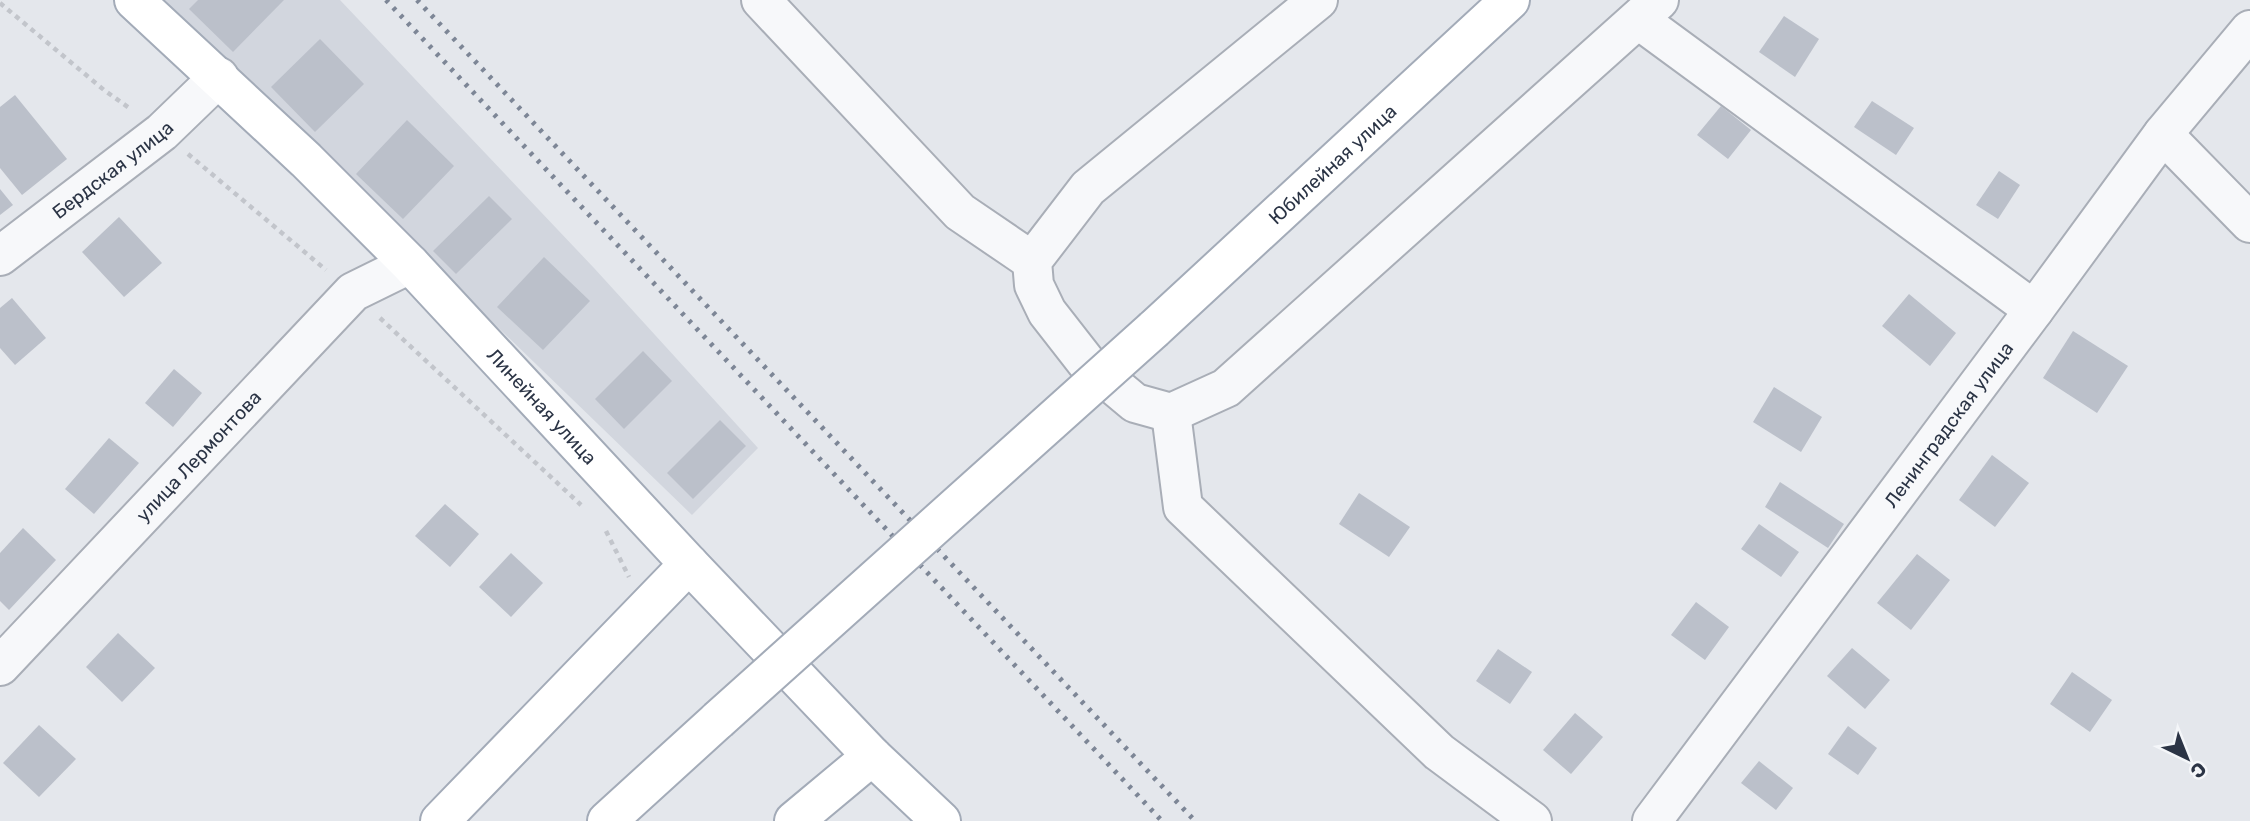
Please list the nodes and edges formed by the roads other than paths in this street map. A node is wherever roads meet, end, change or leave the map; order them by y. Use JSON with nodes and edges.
{"nodes":[{"id":1,"x":134,"y":0,"type":"edge"},
{"id":2,"x":761,"y":0,"type":"edge"},
{"id":3,"x":1318,"y":0,"type":"edge"},
{"id":4,"x":1510,"y":0,"type":"edge"},
{"id":5,"x":1649,"y":10,"type":"edge"},
{"id":6,"x":2250,"y":30,"type":"edge"},
{"id":7,"x":219,"y":77,"type":"junction"},
{"id":8,"x":2163,"y":134,"type":"junction"},
{"id":9,"x":2250,"y":223,"type":"edge"},
{"id":10,"x":0,"y":256,"type":"edge"},
{"id":11,"x":1032,"y":261,"type":"junction"},
{"id":12,"x":410,"y":264,"type":"junction"},
{"id":13,"x":2034,"y":310,"type":"junction"},
{"id":14,"x":1171,"y":413,"type":"junction"},
{"id":15,"x":689,"y":564,"type":"junction"},
{"id":16,"x":0,"y":666,"type":"edge"},
{"id":17,"x":872,"y":756,"type":"junction"},
{"id":18,"x":440,"y":821,"type":"edge"},
{"id":19,"x":607,"y":821,"type":"edge"},
{"id":20,"x":794,"y":821,"type":"edge"},
{"id":21,"x":941,"y":821,"type":"edge"},
{"id":22,"x":1532,"y":821,"type":"edge"},
{"id":23,"x":1652,"y":821,"type":"edge"}],
"edges":[{"from":1,"to":7,"type":"main road","name":"Линейная улица"},
{"from":2,"to":11,"type":"street"},
{"from":3,"to":11,"type":"street"},
{"from":4,"to":19,"type":"main road","name":"Юбилейная улица","bridge":true},
{"from":5,"to":13,"type":"street"},
{"from":5,"to":14,"type":"street"},
{"from":6,"to":8,"type":"street","name":"Ленинградская улица"},
{"from":7,"to":10,"type":"street","name":"Бердская улица"},
{"from":7,"to":12,"type":"main road","name":"Линейная улица"},
{"from":8,"to":9,"type":"street"},
{"from":8,"to":13,"type":"street","name":"Ленинградская улица"},
{"from":11,"to":14,"type":"street"},
{"from":12,"to":15,"type":"main road","name":"Линейная улица"},
{"from":12,"to":16,"type":"street","name":"улица Лермонтова"},
{"from":13,"to":23,"type":"street","name":"Ленинградская улица"},
{"from":14,"to":22,"type":"street"},
{"from":15,"to":17,"type":"main road","name":"Линейная улица"},
{"from":15,"to":18,"type":"main road"},
{"from":17,"to":20,"type":"main road"},
{"from":17,"to":21,"type":"main road","name":"Линейная улица"}]}
